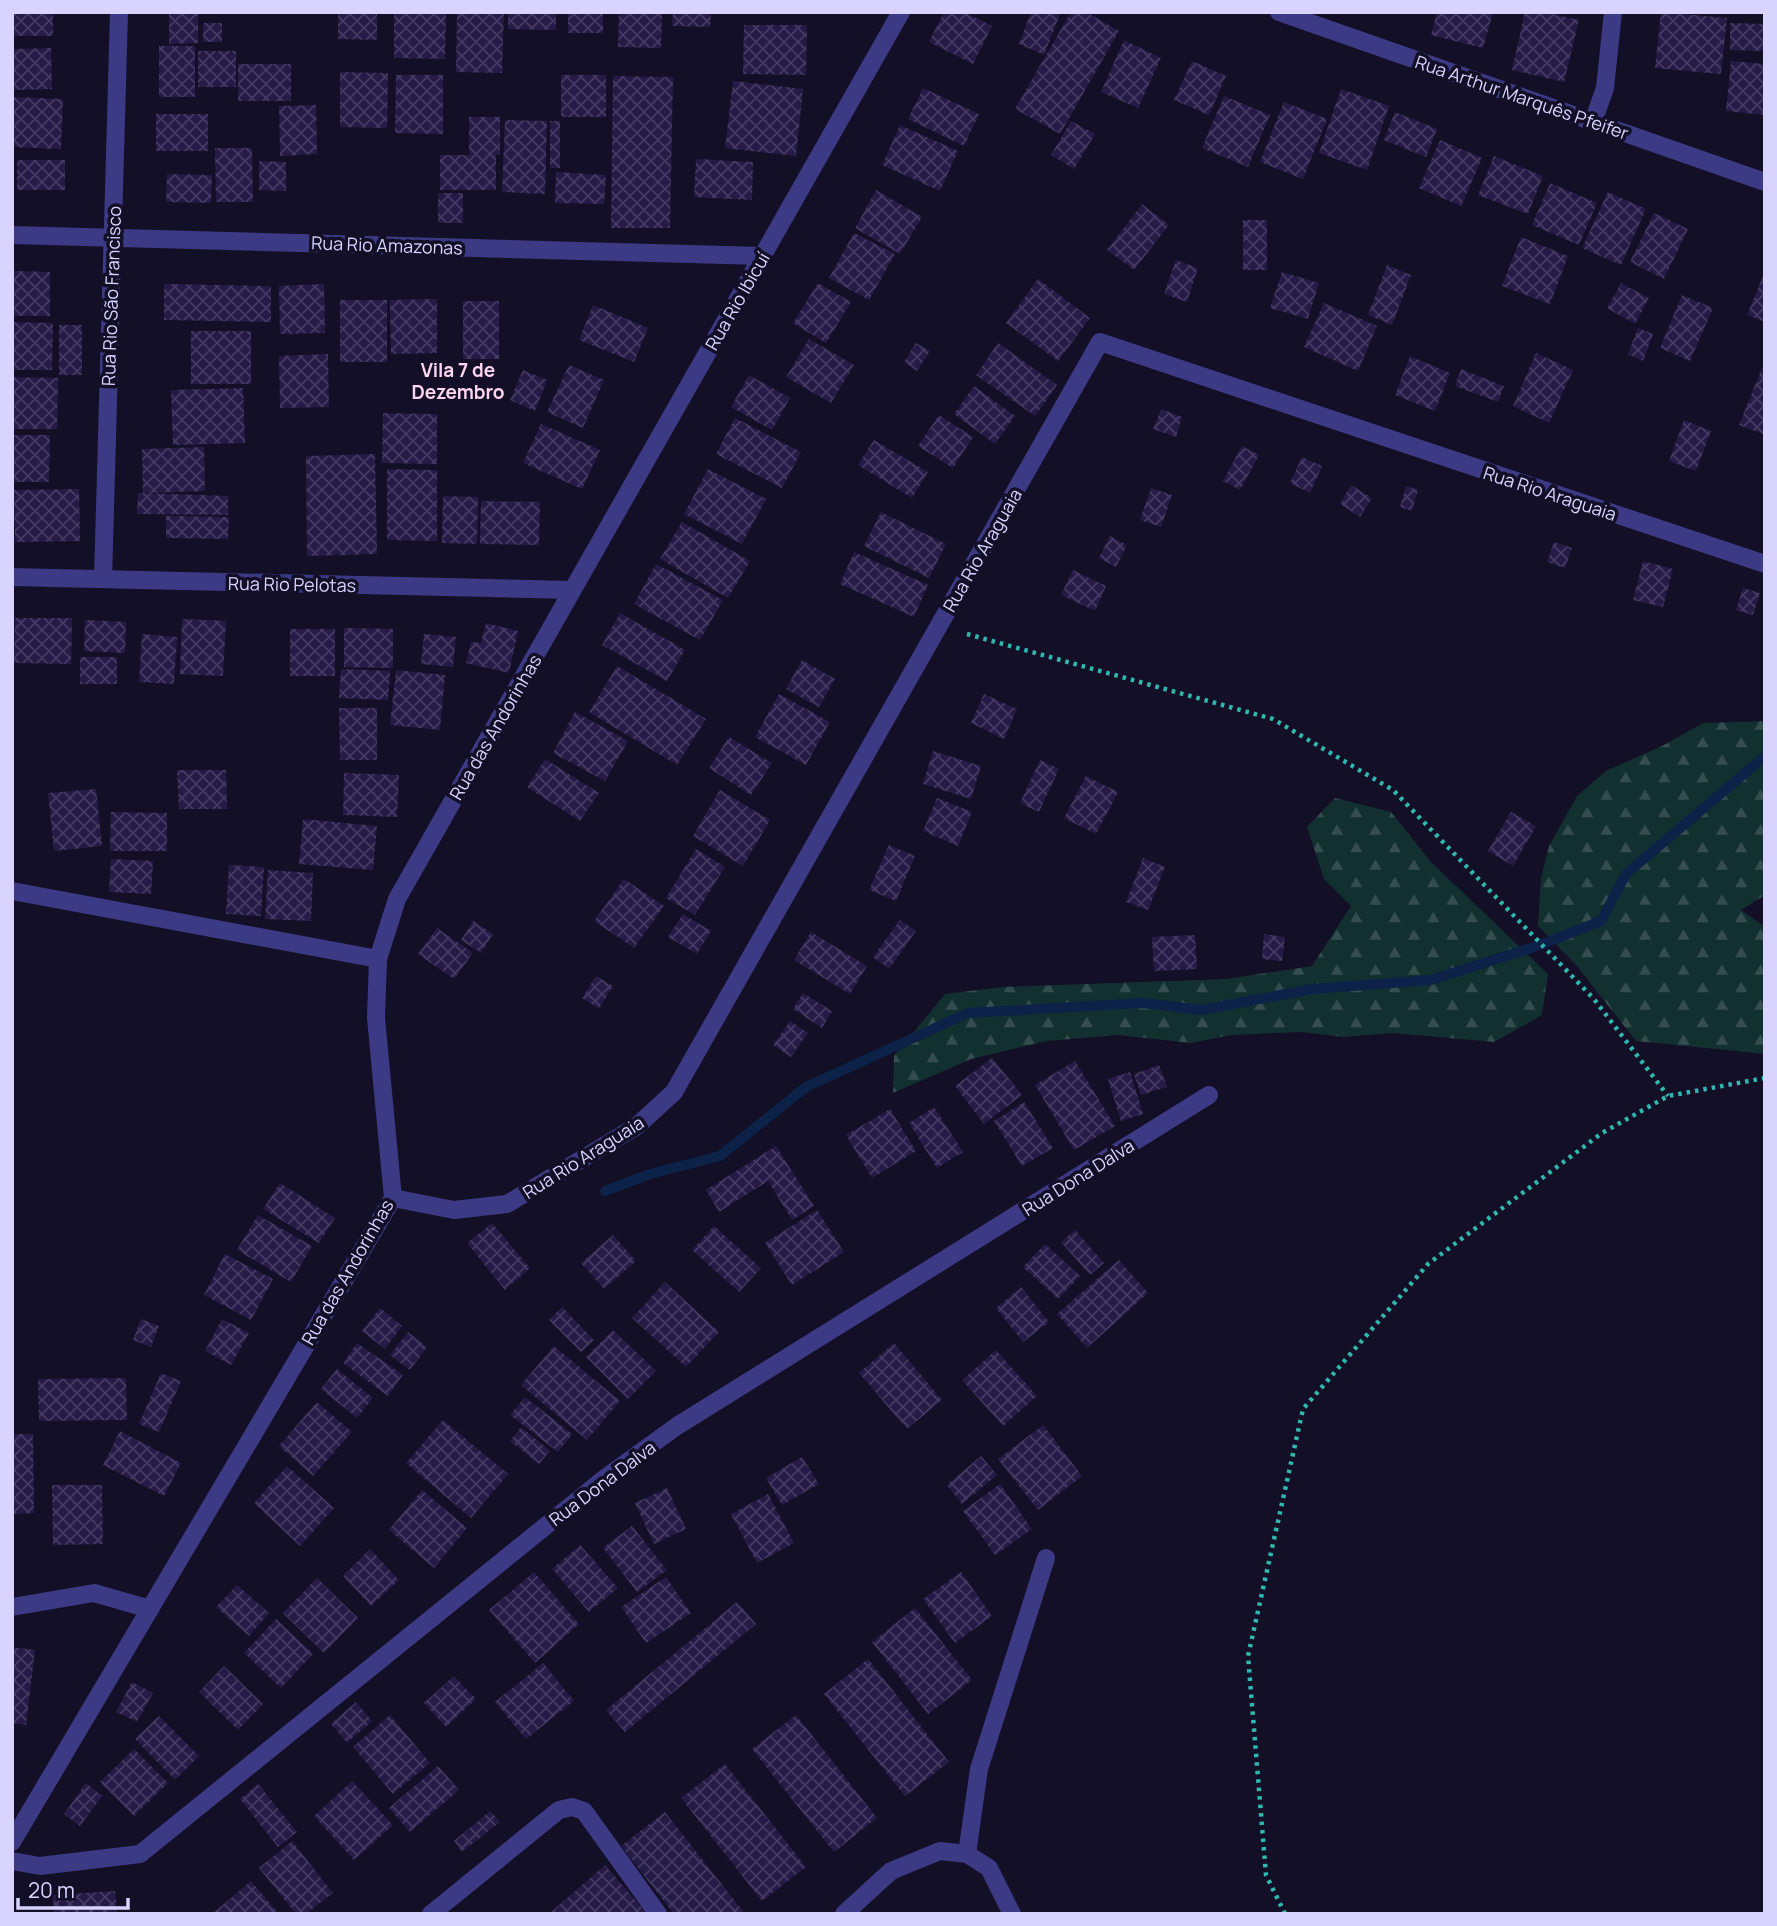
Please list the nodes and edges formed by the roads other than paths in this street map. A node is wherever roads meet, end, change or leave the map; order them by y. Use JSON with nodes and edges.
{"nodes":[{"id":1,"x":119,"y":12,"type":"edge"},
{"id":2,"x":901,"y":12,"type":"edge"},
{"id":3,"x":1279,"y":12,"type":"edge"},
{"id":4,"x":1613,"y":12,"type":"edge"},
{"id":5,"x":1593,"y":122,"type":"junction"},
{"id":6,"x":1765,"y":182,"type":"edge"},
{"id":7,"x":12,"y":235,"type":"edge"},
{"id":8,"x":113,"y":238,"type":"junction"},
{"id":9,"x":762,"y":256,"type":"junction"},
{"id":10,"x":1765,"y":564,"type":"edge"},
{"id":11,"x":12,"y":578,"type":"edge"},
{"id":12,"x":103,"y":579,"type":"junction"},
{"id":13,"x":572,"y":590,"type":"junction"},
{"id":14,"x":12,"y":891,"type":"edge"},
{"id":15,"x":378,"y":959,"type":"junction"},
{"id":16,"x":1209,"y":1095,"type":"dead end"},
{"id":17,"x":393,"y":1198,"type":"junction"},
{"id":18,"x":1046,"y":1558,"type":"dead end"},
{"id":19,"x":12,"y":1607,"type":"edge"},
{"id":20,"x":150,"y":1609,"type":"junction"},
{"id":21,"x":12,"y":1842,"type":"edge"},
{"id":22,"x":967,"y":1854,"type":"junction"},
{"id":23,"x":12,"y":1861,"type":"edge"},
{"id":24,"x":431,"y":1914,"type":"edge"},
{"id":25,"x":659,"y":1914,"type":"edge"},
{"id":26,"x":844,"y":1914,"type":"edge"},
{"id":27,"x":1012,"y":1914,"type":"edge"}],
"edges":[{"from":1,"to":8,"type":"street","name":"Rua Rio São Francisco"},
{"from":2,"to":9,"type":"street","name":"Rua Rio Ibicuí"},
{"from":3,"to":5,"type":"street","name":"Rua Arthur Marquês Pfeifer"},
{"from":4,"to":5,"type":"street"},
{"from":5,"to":6,"type":"street","name":"Rua Arthur Marquês Pfeifer"},
{"from":7,"to":8,"type":"street","name":"Rua Rio Amazonas"},
{"from":8,"to":9,"type":"street","name":"Rua Rio Amazonas"},
{"from":8,"to":12,"type":"street","name":"Rua Rio São Francisco"},
{"from":9,"to":13,"type":"street","name":"Rua Rio Ibicuí"},
{"from":10,"to":17,"type":"street","name":"Rua Rio Araguaia"},
{"from":11,"to":12,"type":"street","name":"Rua Rio Pelotas"},
{"from":12,"to":13,"type":"street","name":"Rua Rio Pelotas"},
{"from":13,"to":15,"type":"street","name":"Rua das Andorinhas"},
{"from":14,"to":15,"type":"street"},
{"from":15,"to":17,"type":"street","name":"Rua das Andorinhas"},
{"from":16,"to":23,"type":"street","name":"Rua Dona Dalva"},
{"from":17,"to":20,"type":"street","name":"Rua das Andorinhas"},
{"from":18,"to":22,"type":"street"},
{"from":19,"to":20,"type":"street"},
{"from":20,"to":21,"type":"street","name":"Rua das Andorinhas"},
{"from":22,"to":26,"type":"street"},
{"from":22,"to":27,"type":"street"},
{"from":24,"to":25,"type":"street"}]}
